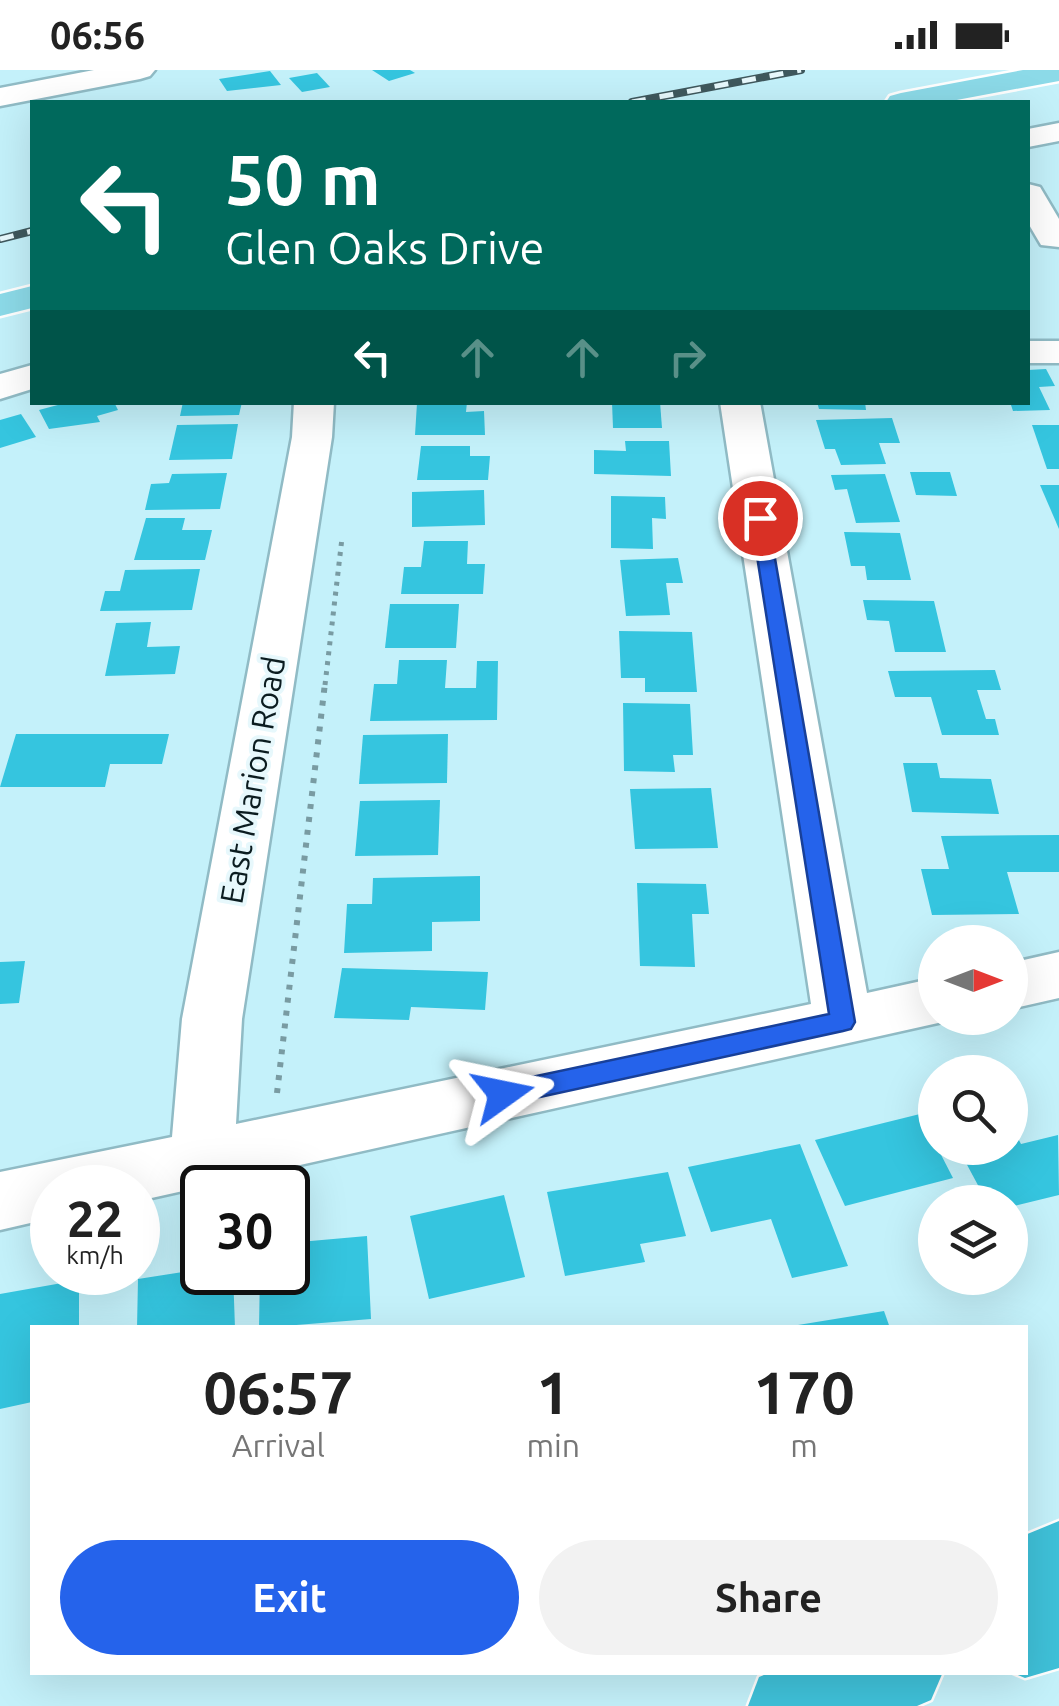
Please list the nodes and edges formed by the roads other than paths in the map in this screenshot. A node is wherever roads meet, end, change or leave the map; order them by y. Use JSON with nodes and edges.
{"nodes":[{"id":1,"x":140,"y":70,"type":"edge"},
{"id":2,"x":1059,"y":72,"type":"edge"},
{"id":3,"x":0,"y":97,"type":"edge"},
{"id":4,"x":911,"y":100,"type":"edge"},
{"id":5,"x":1059,"y":100,"type":"edge"},
{"id":6,"x":1030,"y":106,"type":"edge"},
{"id":7,"x":1059,"y":132,"type":"edge"},
{"id":8,"x":1030,"y":138,"type":"edge"},
{"id":9,"x":1030,"y":198,"type":"edge"},
{"id":10,"x":1053,"y":238,"type":"dead end"},
{"id":11,"x":30,"y":298,"type":"edge"},
{"id":12,"x":0,"y":306,"type":"edge"},
{"id":13,"x":30,"y":332,"type":"edge"},
{"id":14,"x":0,"y":340,"type":"edge"},
{"id":15,"x":1030,"y":352,"type":"edge"},
{"id":16,"x":1059,"y":352,"type":"edge"},
{"id":17,"x":30,"y":378,"type":"edge"},
{"id":18,"x":0,"y":386,"type":"edge"},
{"id":19,"x":314,"y":405,"type":"edge"},
{"id":20,"x":740,"y":405,"type":"edge"},
{"id":21,"x":1059,"y":975,"type":"edge"},
{"id":22,"x":1028,"y":982,"type":"edge"},
{"id":23,"x":918,"y":1006,"type":"edge"},
{"id":24,"x":843,"y":1022,"type":"junction"},
{"id":25,"x":202,"y":1158,"type":"junction"},
{"id":26,"x":160,"y":1167,"type":"edge"},
{"id":27,"x":30,"y":1195,"type":"edge"},
{"id":28,"x":0,"y":1202,"type":"edge"},
{"id":29,"x":1059,"y":1559,"type":"edge"},
{"id":30,"x":1028,"y":1572,"type":"edge"},
{"id":31,"x":1059,"y":1629,"type":"edge"},
{"id":32,"x":1028,"y":1638,"type":"edge"},
{"id":33,"x":881,"y":1676,"type":"edge"},
{"id":34,"x":788,"y":1706,"type":"edge"}],
"edges":[{"from":1,"to":3,"type":"street"},
{"from":2,"to":4,"type":"main road"},
{"from":5,"to":6,"type":"main road"},
{"from":7,"to":8,"type":"street"},
{"from":9,"to":10,"type":"street"},
{"from":11,"to":12,"type":"main road"},
{"from":13,"to":14,"type":"main road"},
{"from":15,"to":16,"type":"street"},
{"from":17,"to":18,"type":"street"},
{"from":19,"to":25,"type":"street","name":"East Marion Road"},
{"from":20,"to":24,"type":"street"},
{"from":21,"to":22,"type":"street"},
{"from":23,"to":24,"type":"street"},
{"from":24,"to":25,"type":"street"},
{"from":25,"to":26,"type":"street"},
{"from":27,"to":28,"type":"street"},
{"from":29,"to":30,"type":"highway"},
{"from":31,"to":32,"type":"highway"},
{"from":33,"to":34,"type":"highway"}]}
